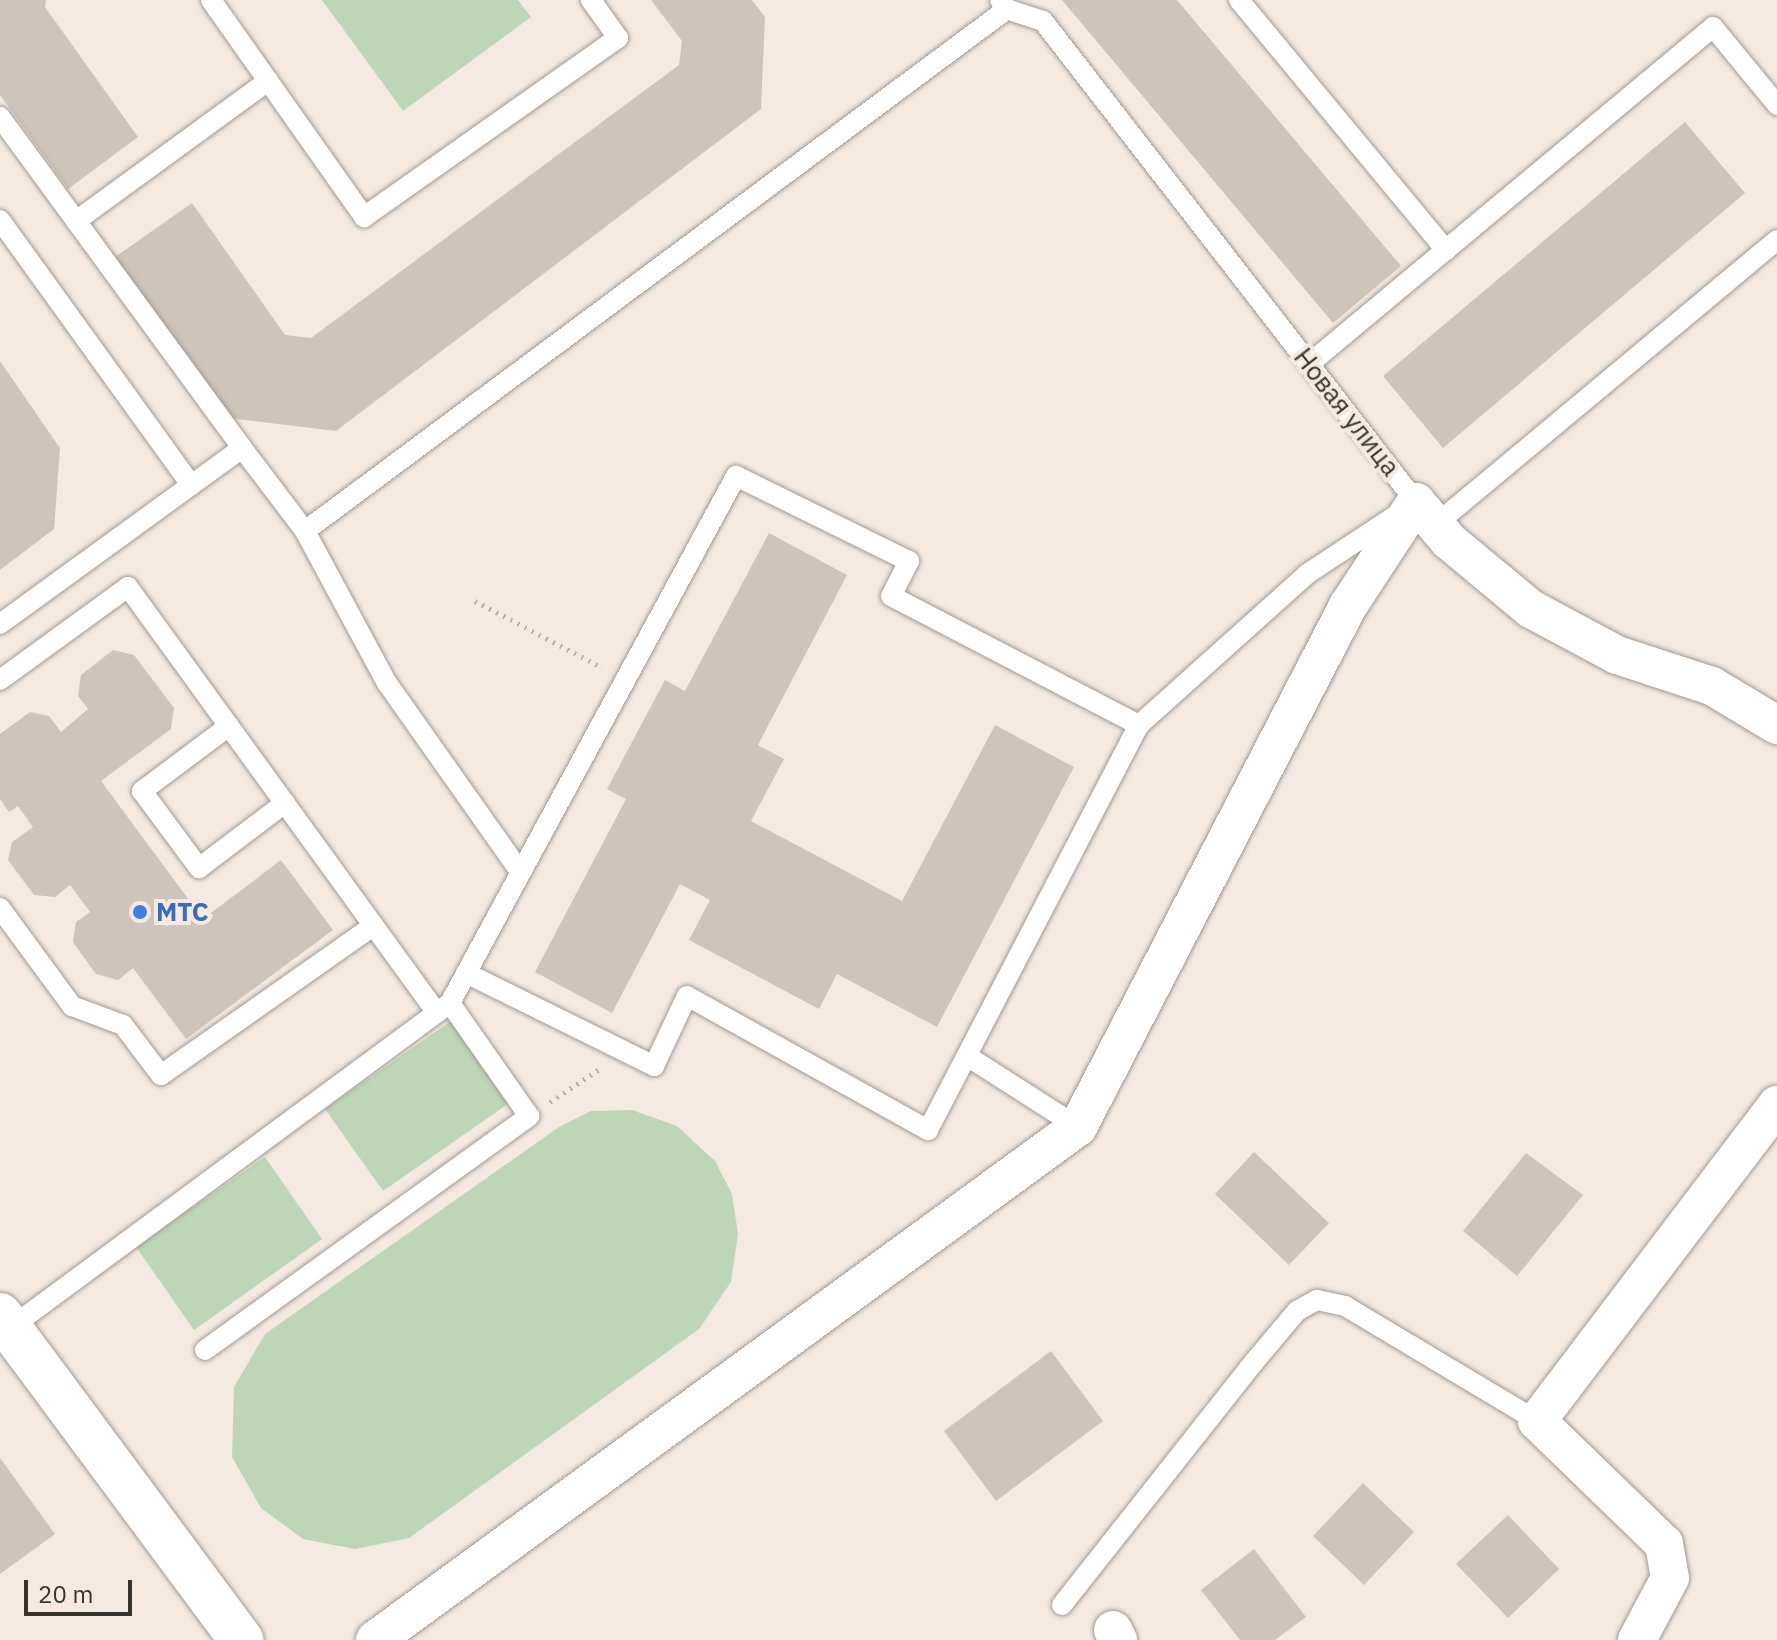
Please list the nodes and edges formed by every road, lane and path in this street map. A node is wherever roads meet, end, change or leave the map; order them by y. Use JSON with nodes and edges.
{"nodes":[{"id":1,"x":211,"y":0,"type":"edge"},
{"id":2,"x":591,"y":0,"type":"edge"},
{"id":3,"x":1239,"y":0,"type":"edge"},
{"id":4,"x":1003,"y":4,"type":"edge"},
{"id":5,"x":268,"y":81,"type":"junction"},
{"id":6,"x":1777,"y":105,"type":"edge"},
{"id":7,"x":0,"y":117,"type":"edge"},
{"id":8,"x":0,"y":220,"type":"edge"},
{"id":9,"x":76,"y":221,"type":"junction"},
{"id":10,"x":1777,"y":240,"type":"edge"},
{"id":11,"x":1446,"y":250,"type":"junction"},
{"id":12,"x":1309,"y":364,"type":"junction"},
{"id":13,"x":242,"y":448,"type":"junction"},
{"id":14,"x":191,"y":485,"type":"junction"},
{"id":15,"x":1426,"y":514,"type":"junction"},
{"id":16,"x":305,"y":531,"type":"junction"},
{"id":17,"x":475,"y":601,"type":"dead end"},
{"id":18,"x":0,"y":624,"type":"edge"},
{"id":19,"x":626,"y":679,"type":"junction"},
{"id":20,"x":0,"y":680,"type":"edge"},
{"id":21,"x":1139,"y":725,"type":"junction"},
{"id":22,"x":1777,"y":725,"type":"edge"},
{"id":23,"x":229,"y":726,"type":"junction"},
{"id":24,"x":285,"y":803,"type":"junction"},
{"id":25,"x":521,"y":873,"type":"junction"},
{"id":26,"x":0,"y":908,"type":"edge"},
{"id":27,"x":373,"y":926,"type":"junction"},
{"id":28,"x":466,"y":973,"type":"junction"},
{"id":29,"x":443,"y":1008,"type":"junction"},
{"id":30,"x":625,"y":1052,"type":"junction"},
{"id":31,"x":967,"y":1056,"type":"junction"},
{"id":32,"x":1777,"y":1105,"type":"edge"},
{"id":33,"x":529,"y":1116,"type":"junction"},
{"id":34,"x":1078,"y":1127,"type":"junction"},
{"id":35,"x":5,"y":1322,"type":"edge"},
{"id":36,"x":205,"y":1350,"type":"dead end"},
{"id":37,"x":1537,"y":1421,"type":"junction"},
{"id":38,"x":1062,"y":1605,"type":"dead end"},
{"id":39,"x":241,"y":1640,"type":"edge"},
{"id":40,"x":375,"y":1640,"type":"edge"},
{"id":41,"x":1637,"y":1640,"type":"edge"}],
"edges":[{"from":1,"to":5,"type":"lane"},
{"from":2,"to":5,"type":"lane"},
{"from":3,"to":11,"type":"lane"},
{"from":4,"to":12,"type":"lane","name":"Новая улица"},
{"from":4,"to":16,"type":"lane"},
{"from":5,"to":9,"type":"lane"},
{"from":6,"to":11,"type":"lane"},
{"from":7,"to":9,"type":"lane"},
{"from":8,"to":14,"type":"lane"},
{"from":9,"to":13,"type":"lane"},
{"from":10,"to":15,"type":"lane"},
{"from":11,"to":12,"type":"lane"},
{"from":12,"to":15,"type":"lane","name":"Новая улица"},
{"from":13,"to":14,"type":"lane"},
{"from":13,"to":16,"type":"lane"},
{"from":14,"to":18,"type":"lane"},
{"from":15,"to":21,"type":"lane"},
{"from":15,"to":22,"type":"street","name":"Новая улица"},
{"from":15,"to":34,"type":"street"},
{"from":16,"to":25,"type":"lane"},
{"from":17,"to":19,"type":"path"},
{"from":19,"to":21,"type":"lane"},
{"from":19,"to":25,"type":"lane"},
{"from":20,"to":23,"type":"lane"},
{"from":21,"to":31,"type":"lane"},
{"from":23,"to":24,"type":"lane"},
{"from":23,"to":24,"type":"lane"},
{"from":24,"to":27,"type":"lane"},
{"from":25,"to":28,"type":"lane"},
{"from":26,"to":27,"type":"lane"},
{"from":27,"to":29,"type":"lane"},
{"from":28,"to":29,"type":"lane"},
{"from":28,"to":30,"type":"lane"},
{"from":29,"to":33,"type":"lane"},
{"from":29,"to":35,"type":"lane"},
{"from":30,"to":31,"type":"lane"},
{"from":30,"to":33,"type":"path"},
{"from":31,"to":34,"type":"lane"},
{"from":32,"to":37,"type":"street"},
{"from":33,"to":36,"type":"lane"},
{"from":34,"to":40,"type":"street"},
{"from":35,"to":39,"type":"street"},
{"from":37,"to":38,"type":"lane"},
{"from":37,"to":41,"type":"street"}]}
